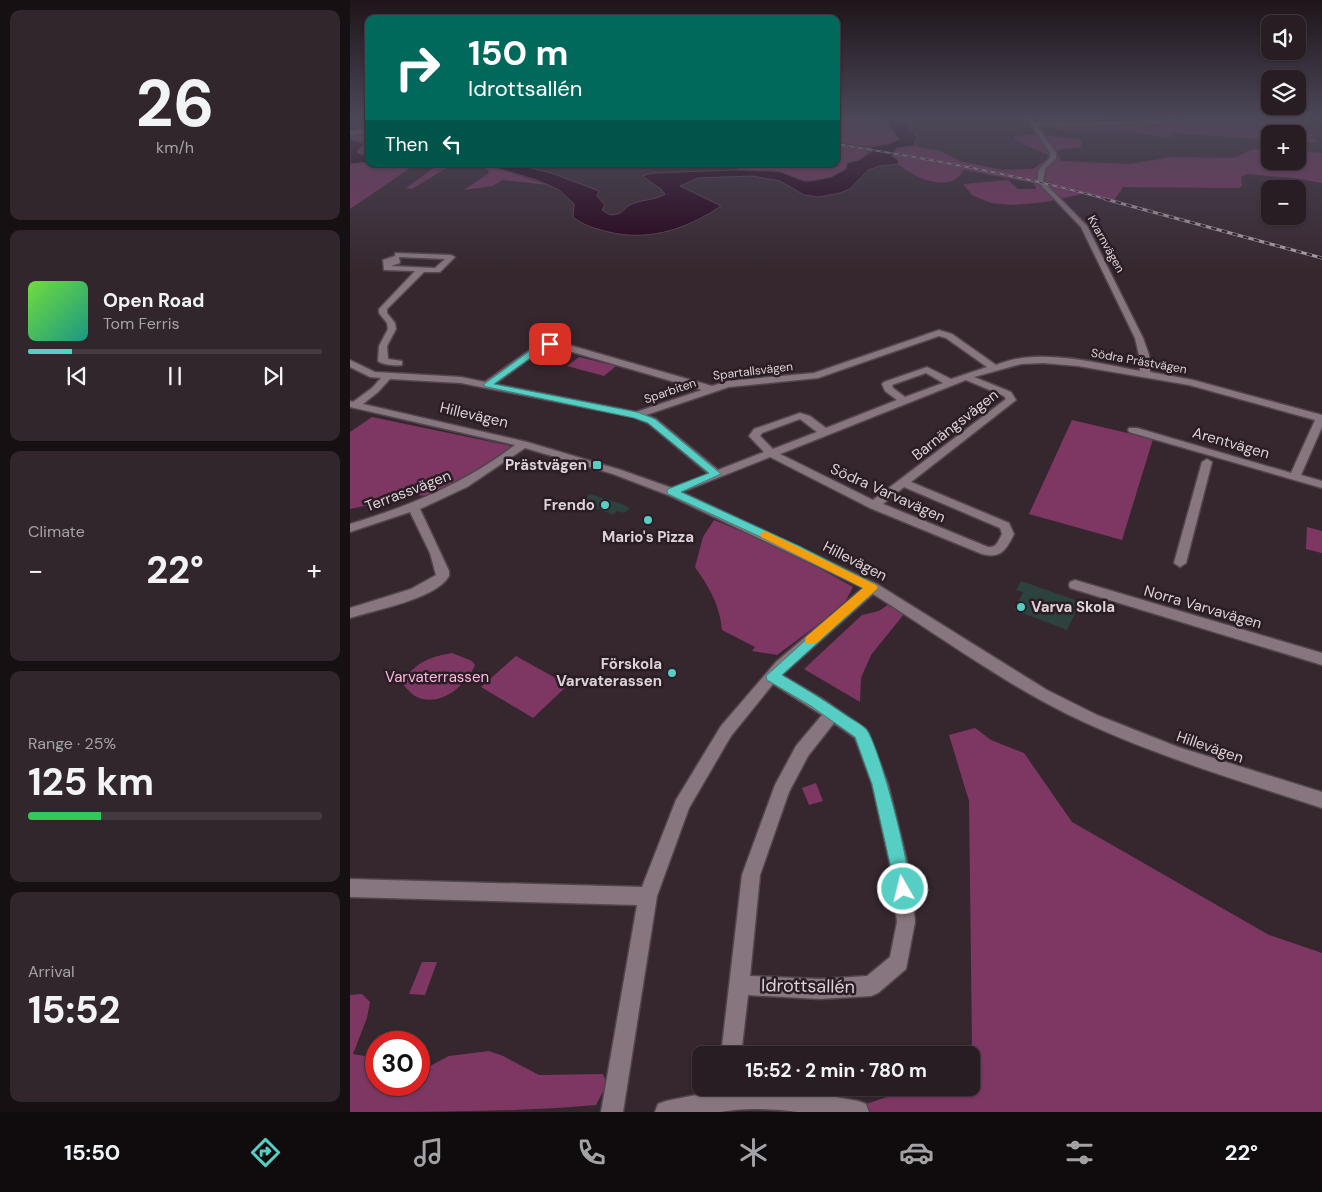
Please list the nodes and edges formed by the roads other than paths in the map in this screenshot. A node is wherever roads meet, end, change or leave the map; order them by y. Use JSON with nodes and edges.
{"nodes":[{"id":1,"x":1042,"y":169,"type":"edge"},
{"id":2,"x":398,"y":256,"type":"dead end"},
{"id":3,"x":387,"y":263,"type":"dead end"},
{"id":4,"x":421,"y":270,"type":"junction"},
{"id":5,"x":350,"y":363,"type":"edge"},
{"id":6,"x":399,"y":363,"type":"dead end"},
{"id":7,"x":993,"y":367,"type":"junction"},
{"id":8,"x":1145,"y":374,"type":"junction"},
{"id":9,"x":387,"y":377,"type":"junction"},
{"id":10,"x":966,"y":377,"type":"junction"},
{"id":11,"x":950,"y":383,"type":"junction"},
{"id":12,"x":487,"y":385,"type":"junction"},
{"id":13,"x":711,"y":389,"type":"junction"},
{"id":14,"x":904,"y":401,"type":"junction"},
{"id":15,"x":353,"y":405,"type":"edge"},
{"id":16,"x":637,"y":415,"type":"junction"},
{"id":17,"x":1322,"y":418,"type":"edge"},
{"id":18,"x":1133,"y":430,"type":"dead end"},
{"id":19,"x":824,"y":432,"type":"junction"},
{"id":20,"x":524,"y":444,"type":"junction"},
{"id":21,"x":771,"y":453,"type":"junction"},
{"id":22,"x":1207,"y":462,"type":"dead end"},
{"id":23,"x":716,"y":474,"type":"junction"},
{"id":24,"x":1295,"y":477,"type":"junction"},
{"id":25,"x":904,"y":482,"type":"junction"},
{"id":26,"x":1322,"y":485,"type":"edge"},
{"id":27,"x":672,"y":492,"type":"junction"},
{"id":28,"x":874,"y":505,"type":"junction"},
{"id":29,"x":414,"y":508,"type":"junction"},
{"id":30,"x":350,"y":528,"type":"edge"},
{"id":31,"x":1180,"y":563,"type":"dead end"},
{"id":32,"x":1076,"y":585,"type":"dead end"},
{"id":33,"x":872,"y":588,"type":"junction"},
{"id":34,"x":350,"y":613,"type":"edge"},
{"id":35,"x":1322,"y":659,"type":"edge"},
{"id":36,"x":772,"y":676,"type":"junction"},
{"id":37,"x":832,"y":714,"type":"junction"},
{"id":38,"x":1322,"y":800,"type":"edge"},
{"id":39,"x":350,"y":888,"type":"edge"},
{"id":40,"x":648,"y":896,"type":"junction"},
{"id":41,"x":738,"y":985,"type":"junction"},
{"id":42,"x":732,"y":1046,"type":"edge"},
{"id":43,"x":612,"y":1112,"type":"edge"},
{"id":44,"x":666,"y":1112,"type":"edge"},
{"id":45,"x":858,"y":1112,"type":"edge"}],
"edges":[{"from":1,"to":8,"type":"street","name":"Kvarnvägen"},
{"from":2,"to":4,"type":"street"},
{"from":3,"to":4,"type":"street"},
{"from":4,"to":6,"type":"street"},
{"from":5,"to":9,"type":"street"},
{"from":7,"to":8,"type":"street","name":"Södra Prästvägen"},
{"from":7,"to":10,"type":"street","name":"Södra Prästvägen"},
{"from":7,"to":13,"type":"street","name":"Spartallsvägen"},
{"from":8,"to":17,"type":"street","name":"Södra Prästvägen"},
{"from":9,"to":12,"type":"street"},
{"from":9,"to":15,"type":"street"},
{"from":10,"to":11,"type":"street","name":"Södra Prästvägen"},
{"from":10,"to":25,"type":"street","name":"Barnängsvägen"},
{"from":11,"to":14,"type":"street","name":"Södra Prästvägen"},
{"from":11,"to":14,"type":"street"},
{"from":12,"to":13,"type":"street","name":"Spartallsvägen"},
{"from":12,"to":16,"type":"street"},
{"from":13,"to":16,"type":"street","name":"Sparbiten"},
{"from":14,"to":19,"type":"street","name":"Södra Prästvägen"},
{"from":15,"to":20,"type":"street","name":"Hillevägen"},
{"from":16,"to":23,"type":"street"},
{"from":17,"to":24,"type":"street"},
{"from":18,"to":24,"type":"street","name":"Arentvägen"},
{"from":19,"to":21,"type":"street","name":"Södra Prästvägen"},
{"from":19,"to":21,"type":"street"},
{"from":20,"to":27,"type":"street","name":"Hillevägen"},
{"from":20,"to":29,"type":"street","name":"Terrassvägen"},
{"from":21,"to":23,"type":"street","name":"Södra Prästvägen"},
{"from":21,"to":28,"type":"street","name":"Södra Varvavägen"},
{"from":22,"to":31,"type":"street"},
{"from":23,"to":27,"type":"street","name":"Södra Prästvägen"},
{"from":24,"to":26,"type":"street","name":"Arentvägen"},
{"from":25,"to":28,"type":"street","name":"Barnängsvägen"},
{"from":25,"to":28,"type":"street","name":"Södra Varvavägen"},
{"from":27,"to":33,"type":"street","name":"Hillevägen"},
{"from":29,"to":30,"type":"street","name":"Terrassvägen"},
{"from":29,"to":34,"type":"street"},
{"from":32,"to":35,"type":"street","name":"Norra Varvavägen"},
{"from":33,"to":36,"type":"street"},
{"from":33,"to":38,"type":"street","name":"Hillevägen"},
{"from":36,"to":37,"type":"street","name":"Idrottsallén"},
{"from":36,"to":40,"type":"street"},
{"from":37,"to":41,"type":"street","name":"Idrottsallén"},
{"from":37,"to":41,"type":"street","name":"Idrottsallén"},
{"from":39,"to":40,"type":"street"},
{"from":40,"to":43,"type":"street"},
{"from":41,"to":42,"type":"street","name":"Idrottsallén"},
{"from":44,"to":45,"type":"street"}]}
